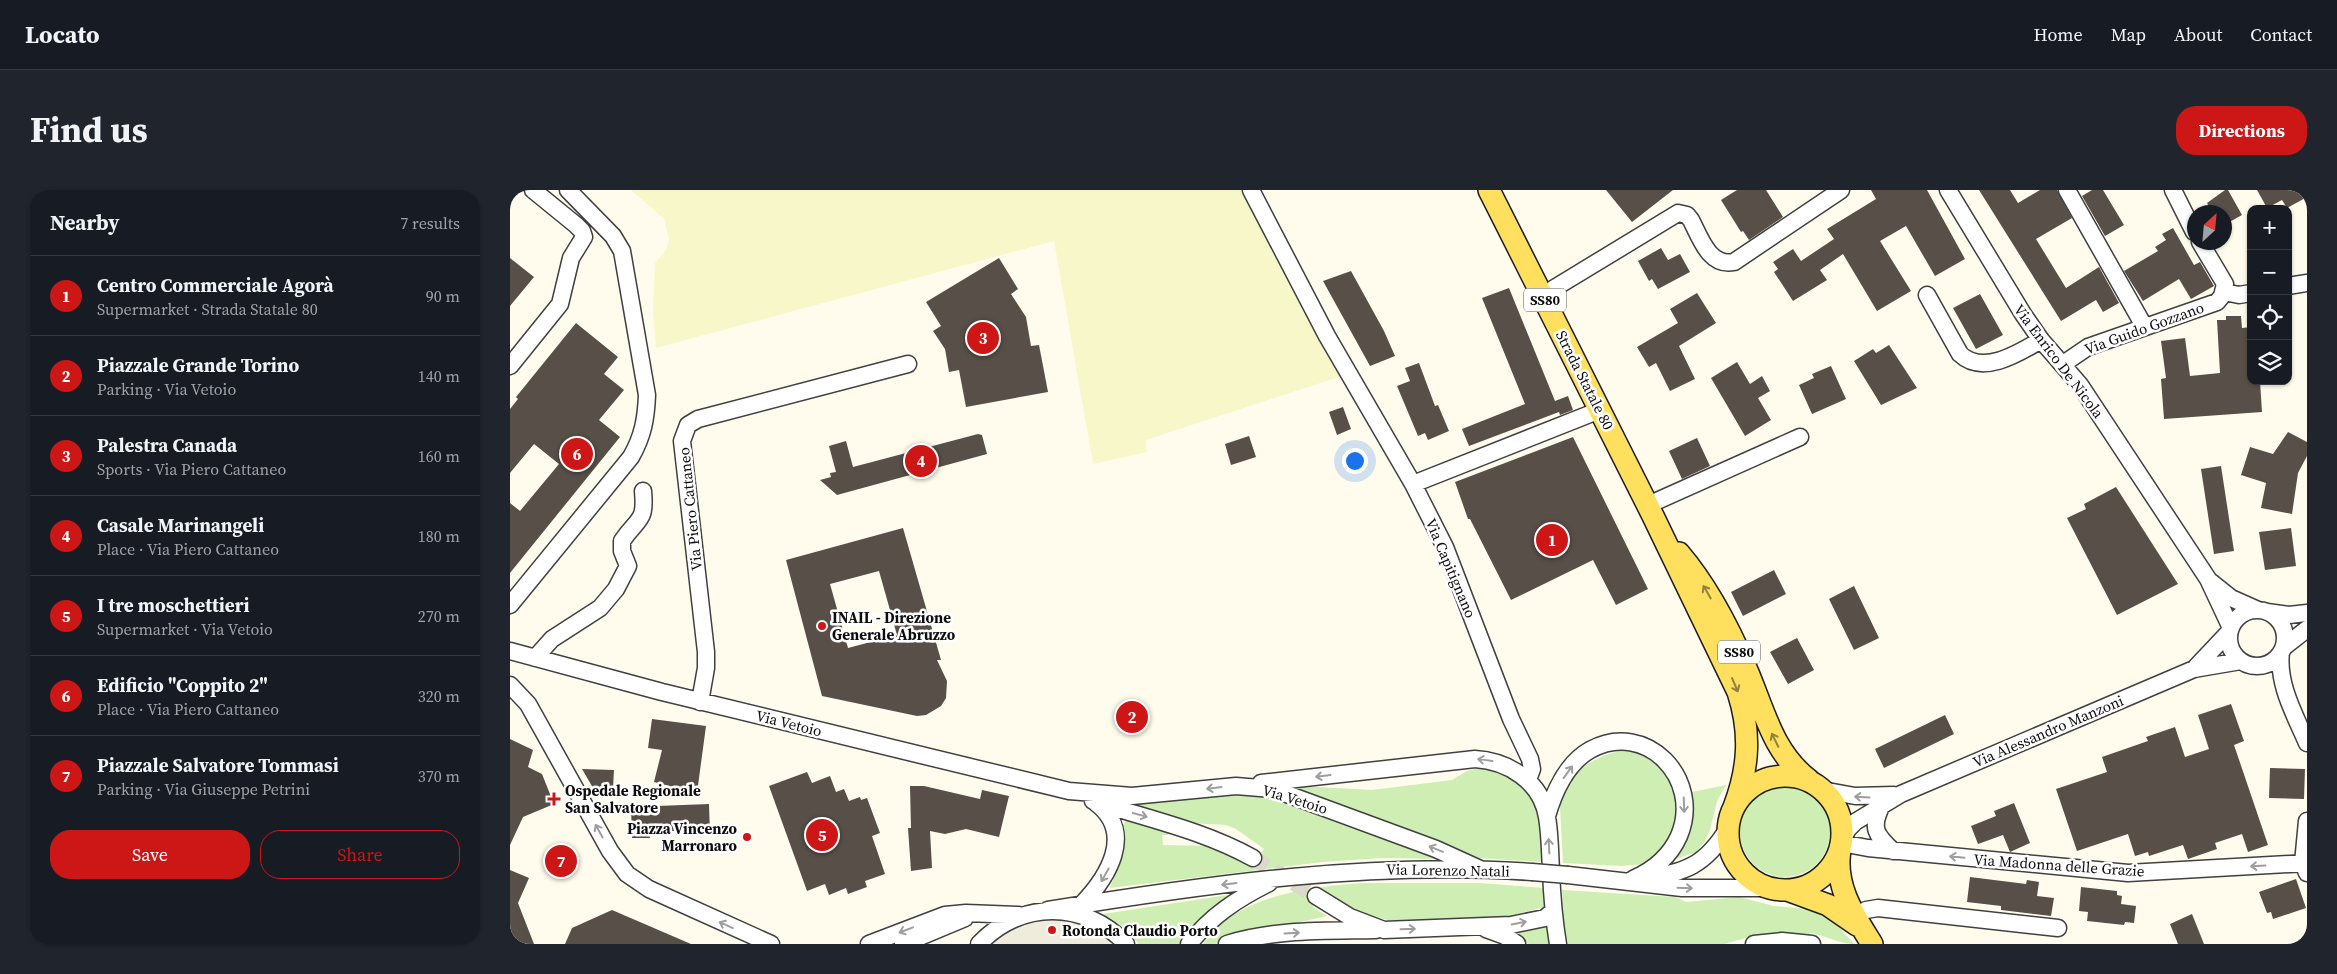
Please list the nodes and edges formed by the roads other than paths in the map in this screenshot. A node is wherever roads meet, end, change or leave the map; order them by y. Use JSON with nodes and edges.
{"nodes":[{"id":1,"x":533,"y":190,"type":"edge"},
{"id":2,"x":568,"y":190,"type":"edge"},
{"id":3,"x":1251,"y":190,"type":"edge"},
{"id":4,"x":1489,"y":190,"type":"edge"},
{"id":5,"x":1842,"y":190,"type":"edge"},
{"id":6,"x":1948,"y":190,"type":"edge"},
{"id":7,"x":2067,"y":190,"type":"edge"},
{"id":8,"x":2173,"y":190,"type":"edge"},
{"id":9,"x":2187,"y":218,"type":"edge"},
{"id":10,"x":2205,"y":250,"type":"edge"},
{"id":11,"x":2307,"y":283,"type":"edge"},
{"id":12,"x":2292,"y":285,"type":"edge"},
{"id":13,"x":2224,"y":292,"type":"junction"},
{"id":14,"x":2247,"y":294,"type":"edge"},
{"id":15,"x":1543,"y":295,"type":"junction"},
{"id":16,"x":1927,"y":295,"type":"dead end"},
{"id":17,"x":2144,"y":326,"type":"junction"},
{"id":18,"x":2041,"y":340,"type":"junction"},
{"id":19,"x":908,"y":364,"type":"dead end"},
{"id":20,"x":2063,"y":364,"type":"junction"},
{"id":21,"x":510,"y":366,"type":"edge"},
{"id":22,"x":1600,"y":410,"type":"junction"},
{"id":23,"x":1800,"y":437,"type":"dead end"},
{"id":24,"x":1413,"y":484,"type":"junction"},
{"id":25,"x":643,"y":491,"type":"dead end"},
{"id":26,"x":1650,"y":511,"type":"junction"},
{"id":27,"x":2208,"y":579,"type":"junction"},
{"id":28,"x":510,"y":605,"type":"edge"},
{"id":29,"x":2263,"y":611,"type":"junction"},
{"id":30,"x":2307,"y":613,"type":"edge"},
{"id":31,"x":2231,"y":629,"type":"junction"},
{"id":32,"x":2307,"y":629,"type":"edge"},
{"id":33,"x":2283,"y":650,"type":"junction"},
{"id":34,"x":510,"y":651,"type":"edge"},
{"id":35,"x":535,"y":658,"type":"junction"},
{"id":36,"x":2246,"y":663,"type":"junction"},
{"id":37,"x":2194,"y":669,"type":"junction"},
{"id":38,"x":510,"y":685,"type":"edge"},
{"id":39,"x":2287,"y":695,"type":"junction"},
{"id":40,"x":700,"y":702,"type":"junction"},
{"id":41,"x":2307,"y":743,"type":"edge"},
{"id":42,"x":1528,"y":780,"type":"junction"},
{"id":43,"x":1236,"y":786,"type":"junction"},
{"id":44,"x":1821,"y":788,"type":"junction"},
{"id":45,"x":1069,"y":791,"type":"junction"},
{"id":46,"x":1901,"y":794,"type":"junction"},
{"id":47,"x":1093,"y":801,"type":"junction"},
{"id":48,"x":1882,"y":805,"type":"junction"},
{"id":49,"x":1734,"y":806,"type":"junction"},
{"id":50,"x":1547,"y":816,"type":"junction"},
{"id":51,"x":2307,"y":821,"type":"edge"},
{"id":52,"x":1728,"y":828,"type":"junction"},
{"id":53,"x":1841,"y":843,"type":"junction"},
{"id":54,"x":1893,"y":851,"type":"junction"},
{"id":55,"x":1253,"y":858,"type":"tunnel mouth"},
{"id":56,"x":2306,"y":867,"type":"edge"},
{"id":57,"x":1480,"y":869,"type":"junction"},
{"id":58,"x":1278,"y":879,"type":"junction"},
{"id":59,"x":1626,"y":880,"type":"junction"},
{"id":60,"x":1778,"y":889,"type":"junction"},
{"id":61,"x":1316,"y":896,"type":"tunnel mouth"},
{"id":62,"x":1082,"y":904,"type":"junction"},
{"id":63,"x":1048,"y":910,"type":"junction"},
{"id":64,"x":1553,"y":911,"type":"junction"},
{"id":65,"x":973,"y":913,"type":"junction"},
{"id":66,"x":1022,"y":915,"type":"junction"},
{"id":67,"x":1482,"y":927,"type":"junction"},
{"id":68,"x":2058,"y":928,"type":"dead end"},
{"id":69,"x":1384,"y":930,"type":"junction"},
{"id":70,"x":1864,"y":931,"type":"edge"},
{"id":71,"x":1338,"y":938,"type":"edge"},
{"id":72,"x":771,"y":944,"type":"edge"},
{"id":73,"x":869,"y":944,"type":"edge"},
{"id":74,"x":903,"y":944,"type":"edge"},
{"id":75,"x":979,"y":944,"type":"edge"},
{"id":76,"x":1126,"y":944,"type":"edge"},
{"id":77,"x":1189,"y":944,"type":"edge"},
{"id":78,"x":1227,"y":944,"type":"edge"},
{"id":79,"x":1517,"y":944,"type":"edge"},
{"id":80,"x":1558,"y":944,"type":"edge"},
{"id":81,"x":1754,"y":944,"type":"edge"},
{"id":82,"x":1812,"y":944,"type":"edge"}],
"edges":[{"from":1,"to":21,"type":"street"},
{"from":2,"to":28,"type":"street"},
{"from":3,"to":24,"type":"street","name":"Via Capitignano"},
{"from":4,"to":15,"type":"main road","name":"Strada Statale 80","number":"SS80"},
{"from":5,"to":15,"type":"street"},
{"from":6,"to":18,"type":"street","name":"Via Enrico De Nicola"},
{"from":7,"to":17,"type":"street"},
{"from":8,"to":9,"type":"street"},
{"from":10,"to":13,"type":"street"},
{"from":11,"to":12,"type":"street"},
{"from":13,"to":14,"type":"street"},
{"from":13,"to":17,"type":"street","name":"Via Guido Gozzano"},
{"from":15,"to":22,"type":"main road","name":"Strada Statale 80","number":"SS80"},
{"from":16,"to":18,"type":"street"},
{"from":17,"to":20,"type":"street","name":"Via Guido Gozzano"},
{"from":18,"to":20,"type":"street","name":"Via Enrico De Nicola"},
{"from":19,"to":40,"type":"street","name":"Via Piero Cattaneo"},
{"from":20,"to":27,"type":"street","name":"Via Enrico De Nicola"},
{"from":22,"to":24,"type":"street"},
{"from":22,"to":26,"type":"main road","name":"Strada Statale 80","number":"SS80"},
{"from":23,"to":26,"type":"street"},
{"from":24,"to":42,"type":"street","name":"Via Capitignano"},
{"from":25,"to":35,"type":"street"},
{"from":44,"to":26,"type":"main road","name":"Strada Statale 80","number":"SS80","one_way":true},
{"from":26,"to":49,"type":"main road","name":"Strada Statale 80","number":"SS80","one_way":true},
{"from":27,"to":29,"type":"street","name":"Via Enrico De Nicola"},
{"from":27,"to":31,"type":"street","name":"Via Enrico De Nicola"},
{"from":29,"to":30,"type":"street"},
{"from":29,"to":31,"type":"street"},
{"from":29,"to":33,"type":"street"},
{"from":31,"to":36,"type":"street"},
{"from":31,"to":37,"type":"street","name":"Via Alessandro Manzoni"},
{"from":32,"to":33,"type":"street"},
{"from":33,"to":36,"type":"street"},
{"from":33,"to":39,"type":"street"},
{"from":34,"to":35,"type":"street","name":"Via Vetoio"},
{"from":35,"to":40,"type":"street","name":"Via Vetoio"},
{"from":36,"to":37,"type":"street","name":"Via Alessandro Manzoni"},
{"from":36,"to":39,"type":"street"},
{"from":37,"to":46,"type":"street","name":"Via Alessandro Manzoni"},
{"from":72,"to":38,"type":"street","one_way":true},
{"from":39,"to":41,"type":"street"},
{"from":40,"to":45,"type":"street","name":"Via Vetoio"},
{"from":42,"to":43,"type":"street","one_way":true},
{"from":42,"to":50,"type":"street"},
{"from":43,"to":45,"type":"street","name":"Via Vetoio","one_way":true},
{"from":57,"to":43,"type":"street","name":"Via Vetoio","one_way":true},
{"from":46,"to":44,"type":"street","name":"Via Alessandro Manzoni","one_way":true},
{"from":44,"to":49,"type":"main road","number":"SS80"},
{"from":44,"to":53,"type":"main road","number":"SS80"},
{"from":45,"to":47,"type":"street","name":"Via Vetoio"},
{"from":46,"to":48,"type":"street","name":"Via Alessandro Manzoni"},
{"from":47,"to":55,"type":"street","one_way":true},
{"from":47,"to":62,"type":"street","name":"Via Vetoio","one_way":true},
{"from":48,"to":53,"type":"street","name":"Via Alessandro Manzoni"},
{"from":48,"to":54,"type":"street"},
{"from":49,"to":52,"type":"main road","number":"SS80"},
{"from":50,"to":59,"type":"street","one_way":true},
{"from":64,"to":50,"type":"street","one_way":true},
{"from":51,"to":56,"type":"street"},
{"from":52,"to":59,"type":"street","name":"Via Lorenzo Natali"},
{"from":52,"to":60,"type":"main road","number":"SS80"},
{"from":53,"to":54,"type":"street","name":"Via Madonna delle Grazie"},
{"from":53,"to":60,"type":"main road","number":"SS80"},
{"from":53,"to":70,"type":"main road","number":"SS80"},
{"from":56,"to":54,"type":"street","name":"Via Madonna delle Grazie","one_way":true},
{"from":57,"to":58,"type":"street","name":"Via Lorenzo Natali"},
{"from":57,"to":59,"type":"street","name":"Via Lorenzo Natali","bridge":true},
{"from":58,"to":62,"type":"street","name":"Via Lorenzo Natali","one_way":true},
{"from":58,"to":77,"type":"street","name":"Via Lorenzo Natali"},
{"from":59,"to":60,"type":"street","name":"Via Lorenzo Natali","one_way":true},
{"from":60,"to":70,"type":"main road","number":"SS80"},
{"from":61,"to":69,"type":"street"},
{"from":62,"to":63,"type":"street","name":"Via Lorenzo Natali"},
{"from":63,"to":66,"type":"street"},
{"from":63,"to":76,"type":"street"},
{"from":67,"to":64,"type":"street","one_way":true},
{"from":64,"to":80,"type":"street"},
{"from":65,"to":66,"type":"street"},
{"from":65,"to":73,"type":"street","one_way":true},
{"from":65,"to":74,"type":"street"},
{"from":66,"to":75,"type":"street"},
{"from":69,"to":67,"type":"street","one_way":true},
{"from":67,"to":79,"type":"street"},
{"from":68,"to":70,"type":"street"},
{"from":69,"to":71,"type":"street"},
{"from":78,"to":71,"type":"street","one_way":true},
{"from":81,"to":82,"type":"street"}]}
